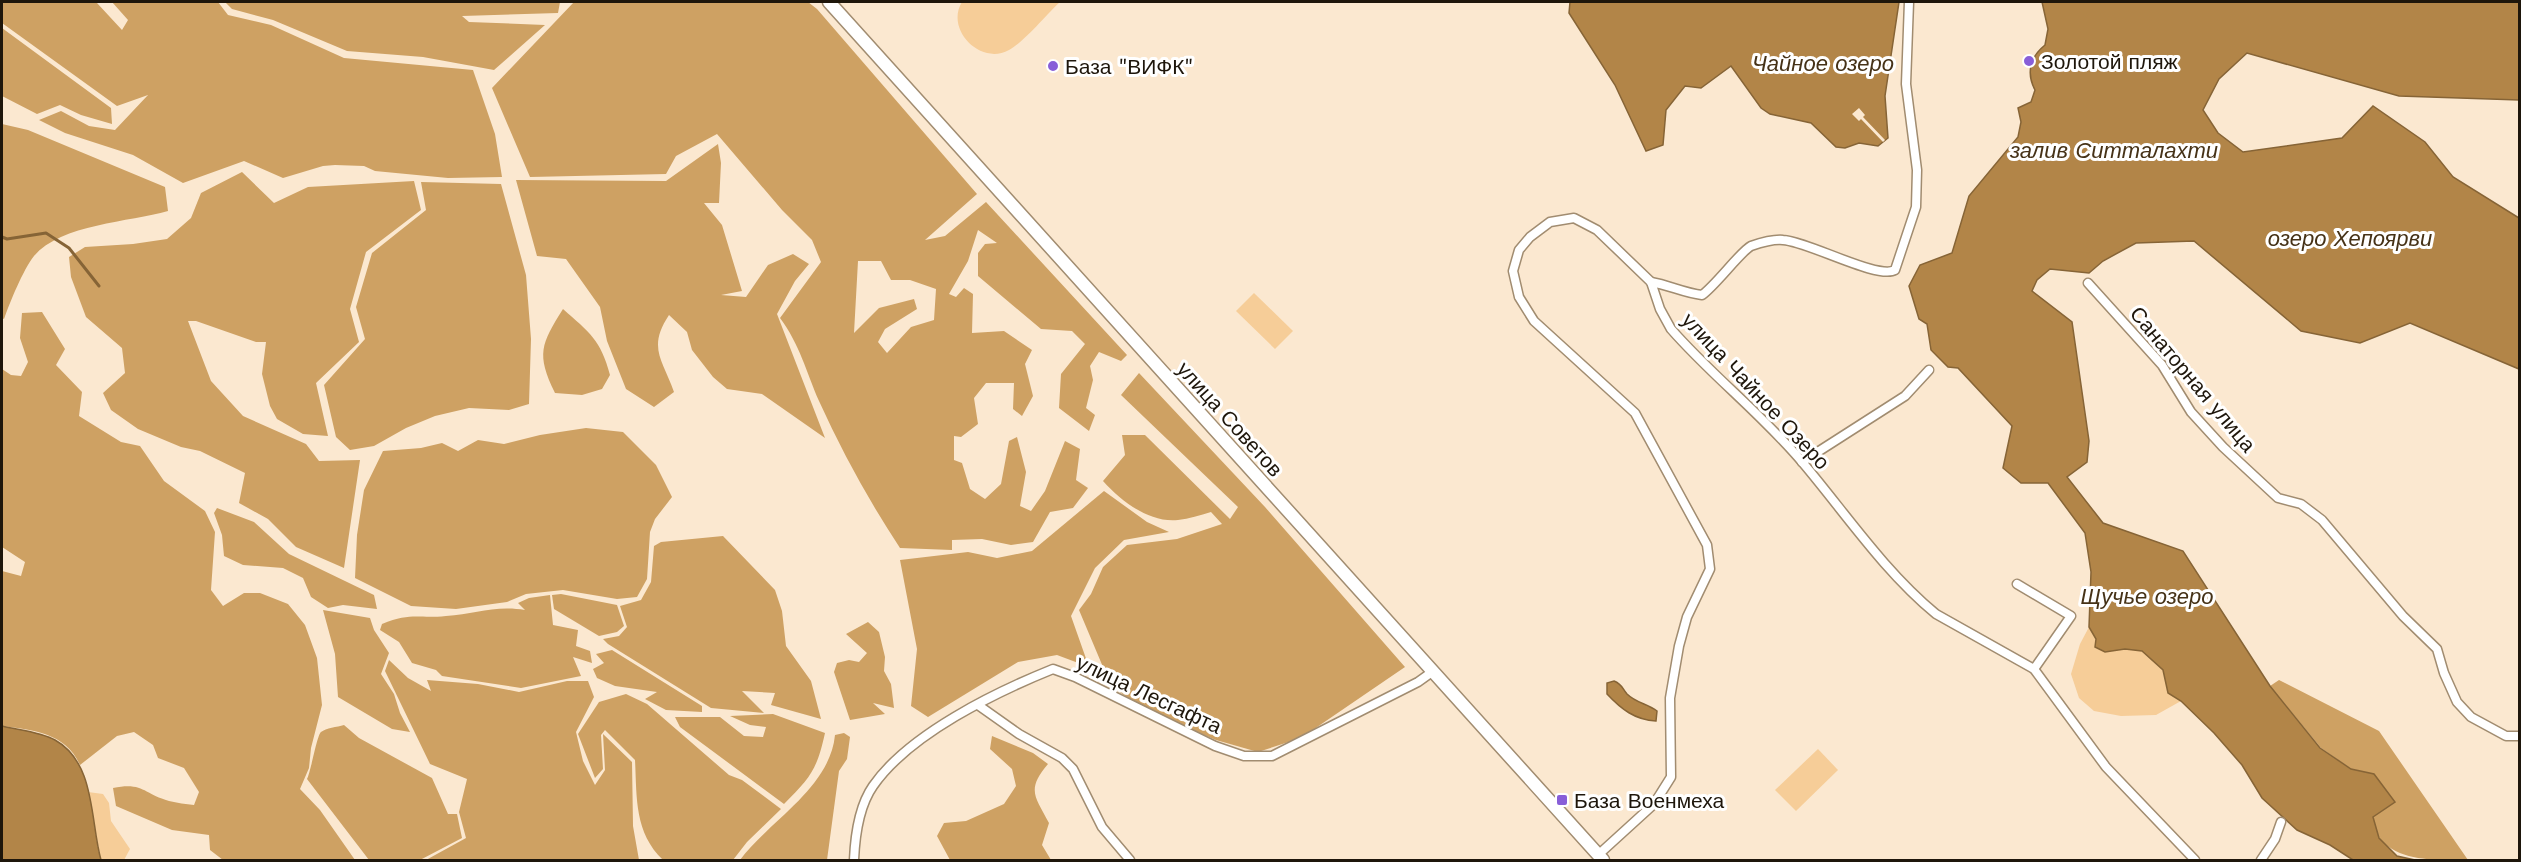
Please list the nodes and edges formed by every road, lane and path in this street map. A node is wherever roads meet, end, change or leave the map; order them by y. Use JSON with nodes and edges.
{"nodes":[{"id":1,"x":829,"y":2,"type":"edge"},
{"id":2,"x":1909,"y":2,"type":"edge"},
{"id":3,"x":1651,"y":282,"type":"junction"},
{"id":4,"x":2088,"y":283,"type":"dead end"},
{"id":5,"x":1929,"y":370,"type":"dead end"},
{"id":6,"x":1802,"y":462,"type":"junction"},
{"id":7,"x":2017,"y":584,"type":"dead end"},
{"id":8,"x":2034,"y":669,"type":"junction"},
{"id":9,"x":1432,"y":672,"type":"junction"},
{"id":10,"x":978,"y":705,"type":"junction"},
{"id":11,"x":2520,"y":736,"type":"edge"},
{"id":12,"x":2281,"y":822,"type":"dead end"},
{"id":13,"x":1601,"y":858,"type":"edge"},
{"id":14,"x":854,"y":861,"type":"edge"},
{"id":15,"x":1130,"y":861,"type":"edge"},
{"id":16,"x":2195,"y":861,"type":"edge"},
{"id":17,"x":2261,"y":861,"type":"edge"}],
"edges":[{"from":1,"to":9,"type":"main road","name":"улица Советов"},
{"from":2,"to":3,"type":"street","name":"улица Чайное Озеро"},
{"from":3,"to":6,"type":"street","name":"улица Чайное Озеро"},
{"from":3,"to":13,"type":"street"},
{"from":4,"to":11,"type":"street","name":"Санаторная улица"},
{"from":5,"to":6,"type":"street"},
{"from":6,"to":8,"type":"street","name":"улица Чайное Озеро"},
{"from":7,"to":8,"type":"street"},
{"from":8,"to":16,"type":"street","name":"улица Чайное Озеро"},
{"from":9,"to":10,"type":"street","name":"улица Лесгафта"},
{"from":9,"to":13,"type":"main road","name":"улица Советов"},
{"from":10,"to":14,"type":"street","name":"улица Лесгафта"},
{"from":10,"to":15,"type":"street"},
{"from":12,"to":17,"type":"street"}]}
